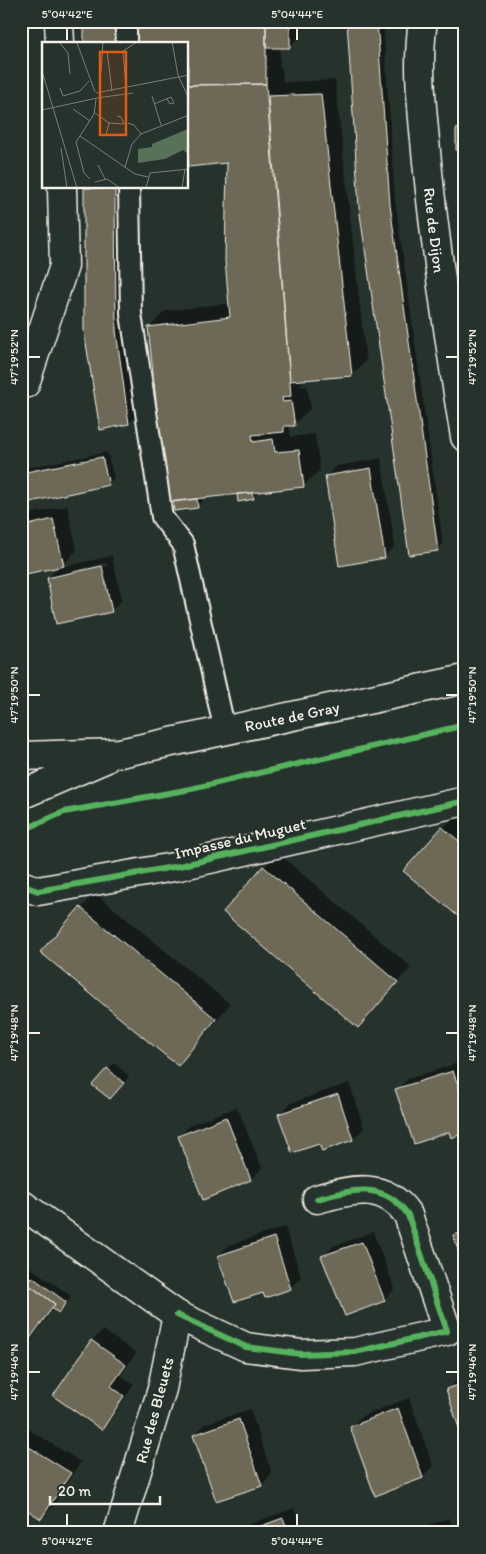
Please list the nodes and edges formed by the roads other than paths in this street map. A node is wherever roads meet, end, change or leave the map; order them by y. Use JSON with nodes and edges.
{"nodes":[{"id":1,"x":60,"y":21,"type":"edge"},
{"id":2,"x":126,"y":21,"type":"edge"},
{"id":3,"x":424,"y":21,"type":"edge"},
{"id":4,"x":60,"y":42,"type":"edge"},
{"id":5,"x":126,"y":42,"type":"edge"},
{"id":6,"x":62,"y":189,"type":"edge"},
{"id":7,"x":129,"y":189,"type":"edge"},
{"id":8,"x":25,"y":384,"type":"dead end"},
{"id":9,"x":465,"y":437,"type":"edge"},
{"id":10,"x":465,"y":678,"type":"edge"},
{"id":11,"x":225,"y":731,"type":"junction"},
{"id":12,"x":120,"y":753,"type":"junction"},
{"id":13,"x":21,"y":756,"type":"edge"},
{"id":14,"x":21,"y":795,"type":"edge"},
{"id":15,"x":465,"y":801,"type":"edge"},
{"id":16,"x":21,"y":885,"type":"edge"},
{"id":17,"x":317,"y":1199,"type":"dead end"},
{"id":18,"x":21,"y":1204,"type":"edge"},
{"id":19,"x":177,"y":1315,"type":"junction"},
{"id":20,"x":456,"y":1331,"type":"edge"},
{"id":21,"x":118,"y":1533,"type":"edge"}],
"edges":[{"from":1,"to":4,"type":"street"},
{"from":2,"to":5,"type":"lane"},
{"from":3,"to":9,"type":"street","name":"Rue de Dijon"},
{"from":6,"to":8,"type":"street"},
{"from":7,"to":11,"type":"lane"},
{"from":10,"to":11,"type":"street","name":"Route de Gray"},
{"from":11,"to":12,"type":"street","name":"Route de Gray"},
{"from":12,"to":13,"type":"street","name":"Route de Gray"},
{"from":12,"to":14,"type":"street","name":"Route de Gray"},
{"from":15,"to":16,"type":"street","name":"Impasse du Muguet"},
{"from":17,"to":20,"type":"street"},
{"from":18,"to":19,"type":"street"},
{"from":19,"to":20,"type":"street"},
{"from":19,"to":21,"type":"street","name":"Rue des Bleuets"}]}
